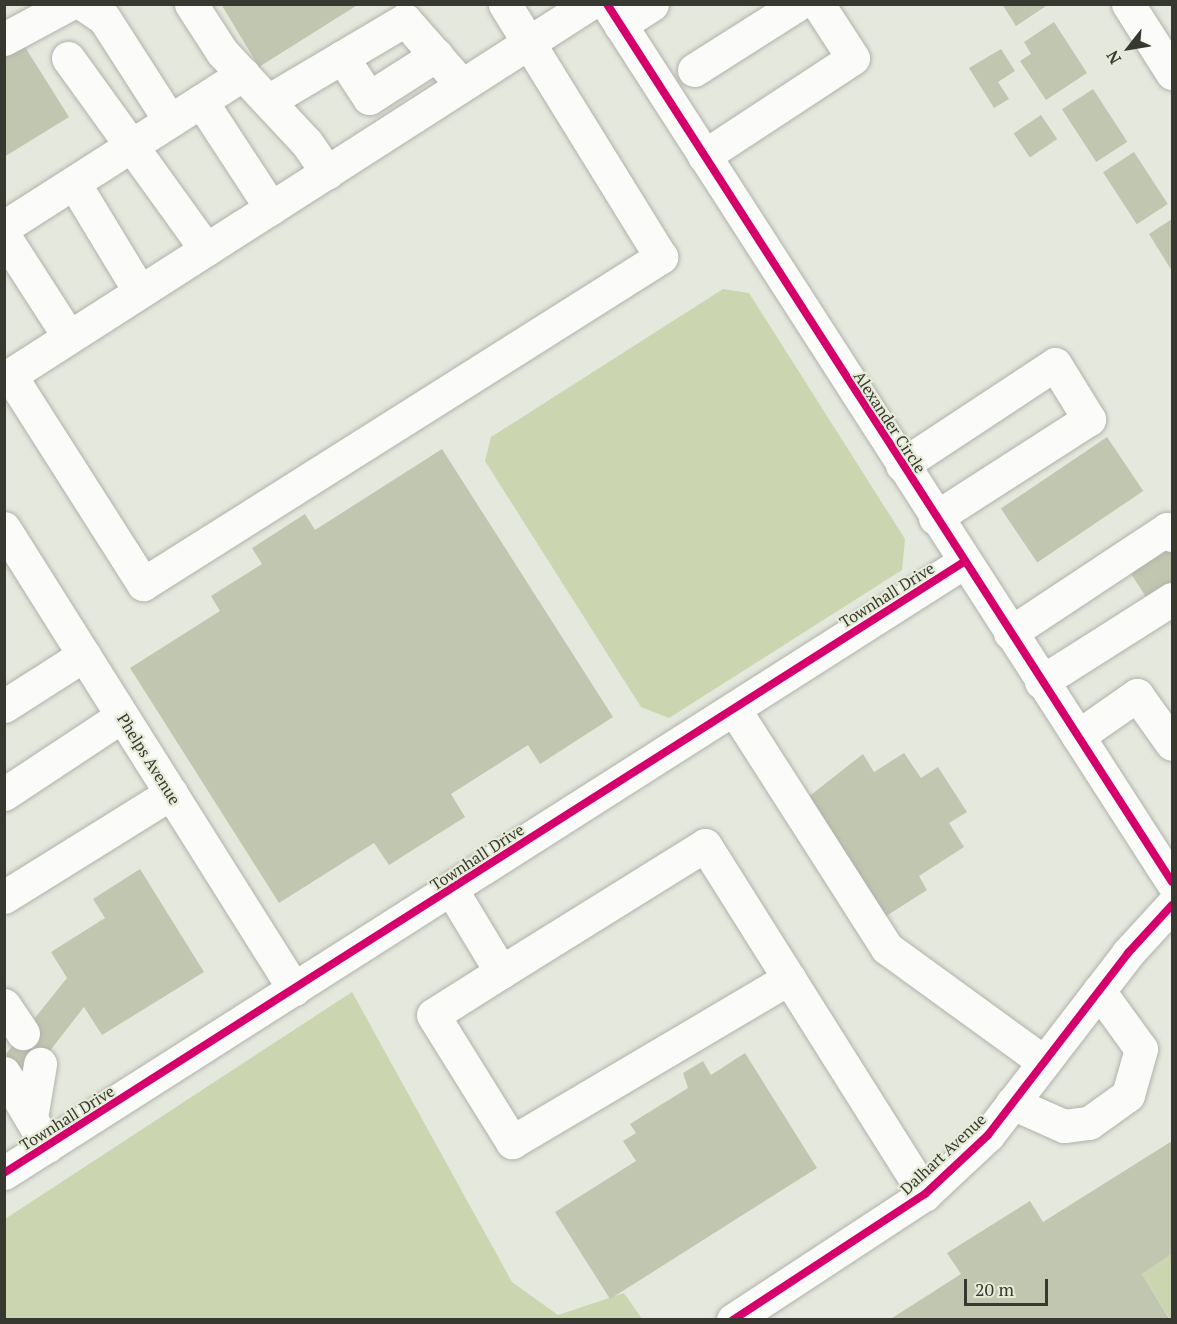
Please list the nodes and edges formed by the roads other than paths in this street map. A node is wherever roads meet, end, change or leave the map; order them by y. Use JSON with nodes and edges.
{"nodes":[{"id":1,"x":69,"y":4,"type":"edge"},
{"id":2,"x":83,"y":4,"type":"edge"},
{"id":3,"x":191,"y":4,"type":"edge"},
{"id":4,"x":505,"y":4,"type":"edge"},
{"id":5,"x":589,"y":4,"type":"edge"},
{"id":6,"x":652,"y":4,"type":"edge"},
{"id":7,"x":798,"y":4,"type":"edge"},
{"id":8,"x":819,"y":4,"type":"edge"},
{"id":9,"x":1128,"y":4,"type":"edge"},
{"id":10,"x":613,"y":15,"type":"edge"},
{"id":11,"x":4,"y":39,"type":"edge"},
{"id":12,"x":526,"y":44,"type":"junction"},
{"id":13,"x":436,"y":56,"type":"junction"},
{"id":14,"x":342,"y":57,"type":"junction"},
{"id":15,"x":68,"y":58,"type":"dead end"},
{"id":16,"x":694,"y":70,"type":"dead end"},
{"id":17,"x":1173,"y":73,"type":"edge"},
{"id":18,"x":243,"y":74,"type":"junction"},
{"id":19,"x":462,"y":85,"type":"junction"},
{"id":20,"x":369,"y":98,"type":"junction"},
{"id":21,"x":268,"y":100,"type":"junction"},
{"id":22,"x":201,"y":101,"type":"junction"},
{"id":23,"x":170,"y":121,"type":"junction"},
{"id":24,"x":390,"y":132,"type":"junction"},
{"id":25,"x":129,"y":147,"type":"junction"},
{"id":26,"x":704,"y":156,"type":"junction"},
{"id":27,"x":327,"y":173,"type":"junction"},
{"id":28,"x":74,"y":183,"type":"junction"},
{"id":29,"x":271,"y":208,"type":"junction"},
{"id":30,"x":4,"y":227,"type":"edge"},
{"id":31,"x":4,"y":236,"type":"edge"},
{"id":32,"x":206,"y":249,"type":"junction"},
{"id":33,"x":140,"y":292,"type":"junction"},
{"id":34,"x":69,"y":337,"type":"junction"},
{"id":35,"x":7,"y":377,"type":"edge"},
{"id":36,"x":902,"y":465,"type":"junction"},
{"id":37,"x":935,"y":518,"type":"junction"},
{"id":38,"x":4,"y":528,"type":"edge"},
{"id":39,"x":1173,"y":535,"type":"edge"},
{"id":40,"x":964,"y":562,"type":"junction"},
{"id":41,"x":1173,"y":599,"type":"edge"},
{"id":42,"x":1010,"y":633,"type":"junction"},
{"id":43,"x":84,"y":655,"type":"junction"},
{"id":44,"x":1041,"y":682,"type":"junction"},
{"id":45,"x":4,"y":706,"type":"edge"},
{"id":46,"x":734,"y":709,"type":"junction"},
{"id":47,"x":123,"y":716,"type":"junction"},
{"id":48,"x":1078,"y":736,"type":"junction"},
{"id":49,"x":1173,"y":744,"type":"edge"},
{"id":50,"x":171,"y":793,"type":"junction"},
{"id":51,"x":4,"y":794,"type":"edge"},
{"id":52,"x":1173,"y":882,"type":"edge"},
{"id":53,"x":451,"y":890,"type":"junction"},
{"id":54,"x":4,"y":897,"type":"edge"},
{"id":55,"x":1173,"y":905,"type":"edge"},
{"id":56,"x":501,"y":972,"type":"junction"},
{"id":57,"x":789,"y":978,"type":"junction"},
{"id":58,"x":294,"y":989,"type":"junction"},
{"id":59,"x":1099,"y":991,"type":"junction"},
{"id":60,"x":4,"y":1005,"type":"edge"},
{"id":61,"x":23,"y":1034,"type":"dead end"},
{"id":62,"x":1044,"y":1062,"type":"junction"},
{"id":63,"x":40,"y":1064,"type":"dead end"},
{"id":64,"x":4,"y":1073,"type":"edge"},
{"id":65,"x":1012,"y":1103,"type":"junction"},
{"id":66,"x":31,"y":1118,"type":"junction"},
{"id":67,"x":47,"y":1146,"type":"junction"},
{"id":68,"x":4,"y":1173,"type":"edge"},
{"id":69,"x":925,"y":1194,"type":"junction"},
{"id":70,"x":733,"y":1320,"type":"edge"}],
"edges":[{"from":1,"to":11,"type":"street"},
{"from":2,"to":23,"type":"street"},
{"from":3,"to":18,"type":"street"},
{"from":4,"to":12,"type":"street"},
{"from":5,"to":12,"type":"street"},
{"from":6,"to":10,"type":"street"},
{"from":7,"to":16,"type":"street"},
{"from":8,"to":26,"type":"street"},
{"from":9,"to":17,"type":"street"},
{"from":10,"to":26,"type":"street","name":"Alexander Circle"},
{"from":12,"to":19,"type":"street"},
{"from":12,"to":35,"type":"street"},
{"from":13,"to":14,"type":"street"},
{"from":13,"to":19,"type":"street"},
{"from":13,"to":20,"type":"street"},
{"from":14,"to":20,"type":"street"},
{"from":14,"to":21,"type":"street"},
{"from":15,"to":25,"type":"street"},
{"from":18,"to":21,"type":"street"},
{"from":18,"to":22,"type":"street"},
{"from":19,"to":24,"type":"street"},
{"from":20,"to":24,"type":"street"},
{"from":21,"to":27,"type":"street"},
{"from":22,"to":23,"type":"street"},
{"from":22,"to":29,"type":"street"},
{"from":23,"to":25,"type":"street"},
{"from":24,"to":27,"type":"street"},
{"from":25,"to":28,"type":"street"},
{"from":25,"to":32,"type":"street"},
{"from":26,"to":36,"type":"street","name":"Alexander Circle"},
{"from":27,"to":29,"type":"street"},
{"from":28,"to":30,"type":"street"},
{"from":28,"to":33,"type":"street"},
{"from":29,"to":32,"type":"street"},
{"from":31,"to":34,"type":"street"},
{"from":32,"to":33,"type":"street"},
{"from":33,"to":34,"type":"street"},
{"from":34,"to":35,"type":"street"},
{"from":36,"to":37,"type":"street","name":"Alexander Circle"},
{"from":36,"to":37,"type":"street"},
{"from":37,"to":40,"type":"street","name":"Alexander Circle"},
{"from":38,"to":43,"type":"street","name":"Phelps Avenue"},
{"from":39,"to":42,"type":"street"},
{"from":40,"to":42,"type":"street","name":"Alexander Circle"},
{"from":40,"to":46,"type":"street","name":"Townhall Drive"},
{"from":41,"to":44,"type":"street"},
{"from":42,"to":44,"type":"street","name":"Alexander Circle"},
{"from":43,"to":45,"type":"street"},
{"from":43,"to":47,"type":"street","name":"Phelps Avenue"},
{"from":44,"to":48,"type":"street","name":"Alexander Circle"},
{"from":46,"to":53,"type":"street","name":"Townhall Drive"},
{"from":46,"to":62,"type":"street"},
{"from":47,"to":50,"type":"street","name":"Phelps Avenue"},
{"from":47,"to":51,"type":"street"},
{"from":48,"to":49,"type":"street"},
{"from":48,"to":52,"type":"street","name":"Alexander Circle"},
{"from":50,"to":54,"type":"street"},
{"from":50,"to":58,"type":"street","name":"Phelps Avenue"},
{"from":53,"to":56,"type":"street"},
{"from":53,"to":58,"type":"street","name":"Townhall Drive"},
{"from":55,"to":59,"type":"street","name":"Dalhart Avenue"},
{"from":56,"to":57,"type":"street"},
{"from":56,"to":57,"type":"street"},
{"from":57,"to":69,"type":"street"},
{"from":58,"to":67,"type":"street","name":"Townhall Drive"},
{"from":59,"to":62,"type":"street","name":"Dalhart Avenue"},
{"from":59,"to":65,"type":"street"},
{"from":60,"to":61,"type":"street"},
{"from":62,"to":65,"type":"street","name":"Dalhart Avenue"},
{"from":63,"to":66,"type":"street"},
{"from":64,"to":66,"type":"street"},
{"from":65,"to":69,"type":"street","name":"Dalhart Avenue"},
{"from":66,"to":67,"type":"street"},
{"from":67,"to":68,"type":"street","name":"Townhall Drive"},
{"from":69,"to":70,"type":"street","name":"Dalhart Avenue"}]}
